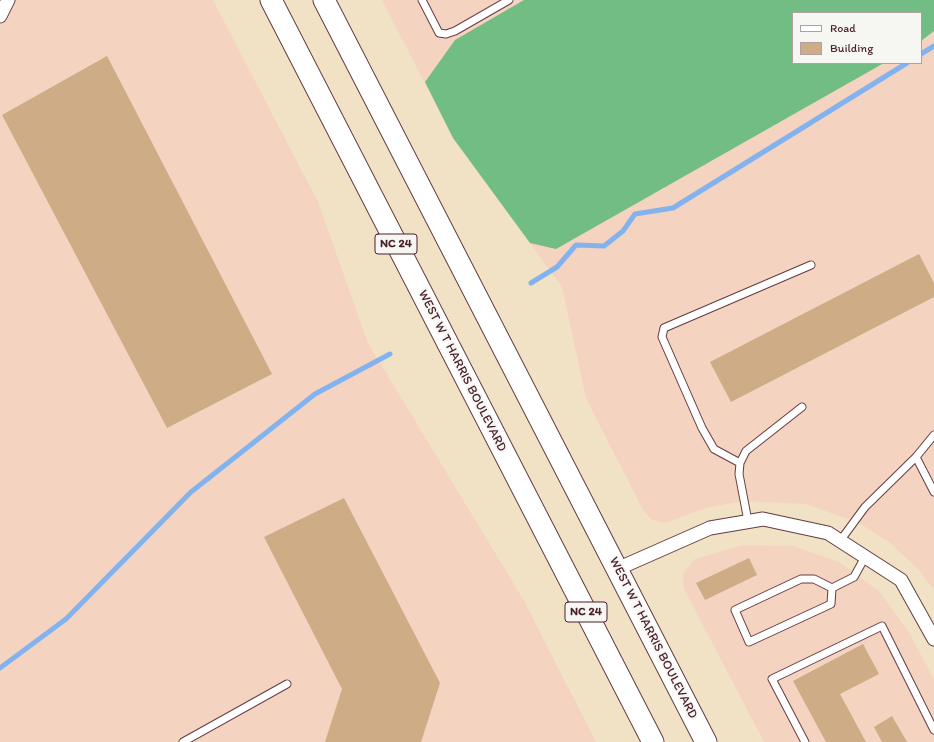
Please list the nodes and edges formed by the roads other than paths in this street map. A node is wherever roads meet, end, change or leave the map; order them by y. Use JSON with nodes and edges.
{"nodes":[{"id":1,"x":8,"y":0,"type":"edge"},
{"id":2,"x":271,"y":0,"type":"edge"},
{"id":3,"x":324,"y":0,"type":"edge"},
{"id":4,"x":422,"y":0,"type":"edge"},
{"id":5,"x":509,"y":0,"type":"edge"},
{"id":6,"x":0,"y":16,"type":"edge"},
{"id":7,"x":811,"y":265,"type":"dead end"},
{"id":8,"x":802,"y":407,"type":"dead end"},
{"id":9,"x":934,"y":436,"type":"edge"},
{"id":10,"x":916,"y":457,"type":"junction"},
{"id":11,"x":740,"y":463,"type":"junction"},
{"id":12,"x":934,"y":492,"type":"edge"},
{"id":13,"x":748,"y":522,"type":"junction"},
{"id":14,"x":840,"y":541,"type":"junction"},
{"id":15,"x":865,"y":557,"type":"junction"},
{"id":16,"x":617,"y":569,"type":"junction"},
{"id":17,"x":832,"y":588,"type":"junction"},
{"id":18,"x":934,"y":639,"type":"edge"},
{"id":19,"x":287,"y":684,"type":"dead end"},
{"id":20,"x":932,"y":718,"type":"edge"},
{"id":21,"x":934,"y":730,"type":"edge"},
{"id":22,"x":649,"y":740,"type":"edge"},
{"id":23,"x":182,"y":742,"type":"edge"},
{"id":24,"x":706,"y":742,"type":"edge"},
{"id":25,"x":805,"y":742,"type":"edge"}],
"edges":[{"from":1,"to":6,"type":"street"},
{"from":2,"to":22,"type":"main road","name":"WEST W T HARRIS BOULEVARD","number":"NC 24"},
{"from":3,"to":16,"type":"main road","name":"WEST W T HARRIS BOULEVARD"},
{"from":4,"to":5,"type":"lane"},
{"from":7,"to":11,"type":"lane"},
{"from":8,"to":11,"type":"lane"},
{"from":9,"to":10,"type":"lane"},
{"from":10,"to":12,"type":"lane"},
{"from":10,"to":14,"type":"lane"},
{"from":11,"to":13,"type":"lane"},
{"from":13,"to":14,"type":"street"},
{"from":13,"to":16,"type":"street"},
{"from":14,"to":15,"type":"street"},
{"from":15,"to":17,"type":"lane"},
{"from":15,"to":18,"type":"street"},
{"from":16,"to":24,"type":"main road","name":"WEST W T HARRIS BOULEVARD"},
{"from":17,"to":17,"type":"lane"},
{"from":19,"to":23,"type":"lane"},
{"from":20,"to":21,"type":"lane"},
{"from":20,"to":25,"type":"lane"}]}
